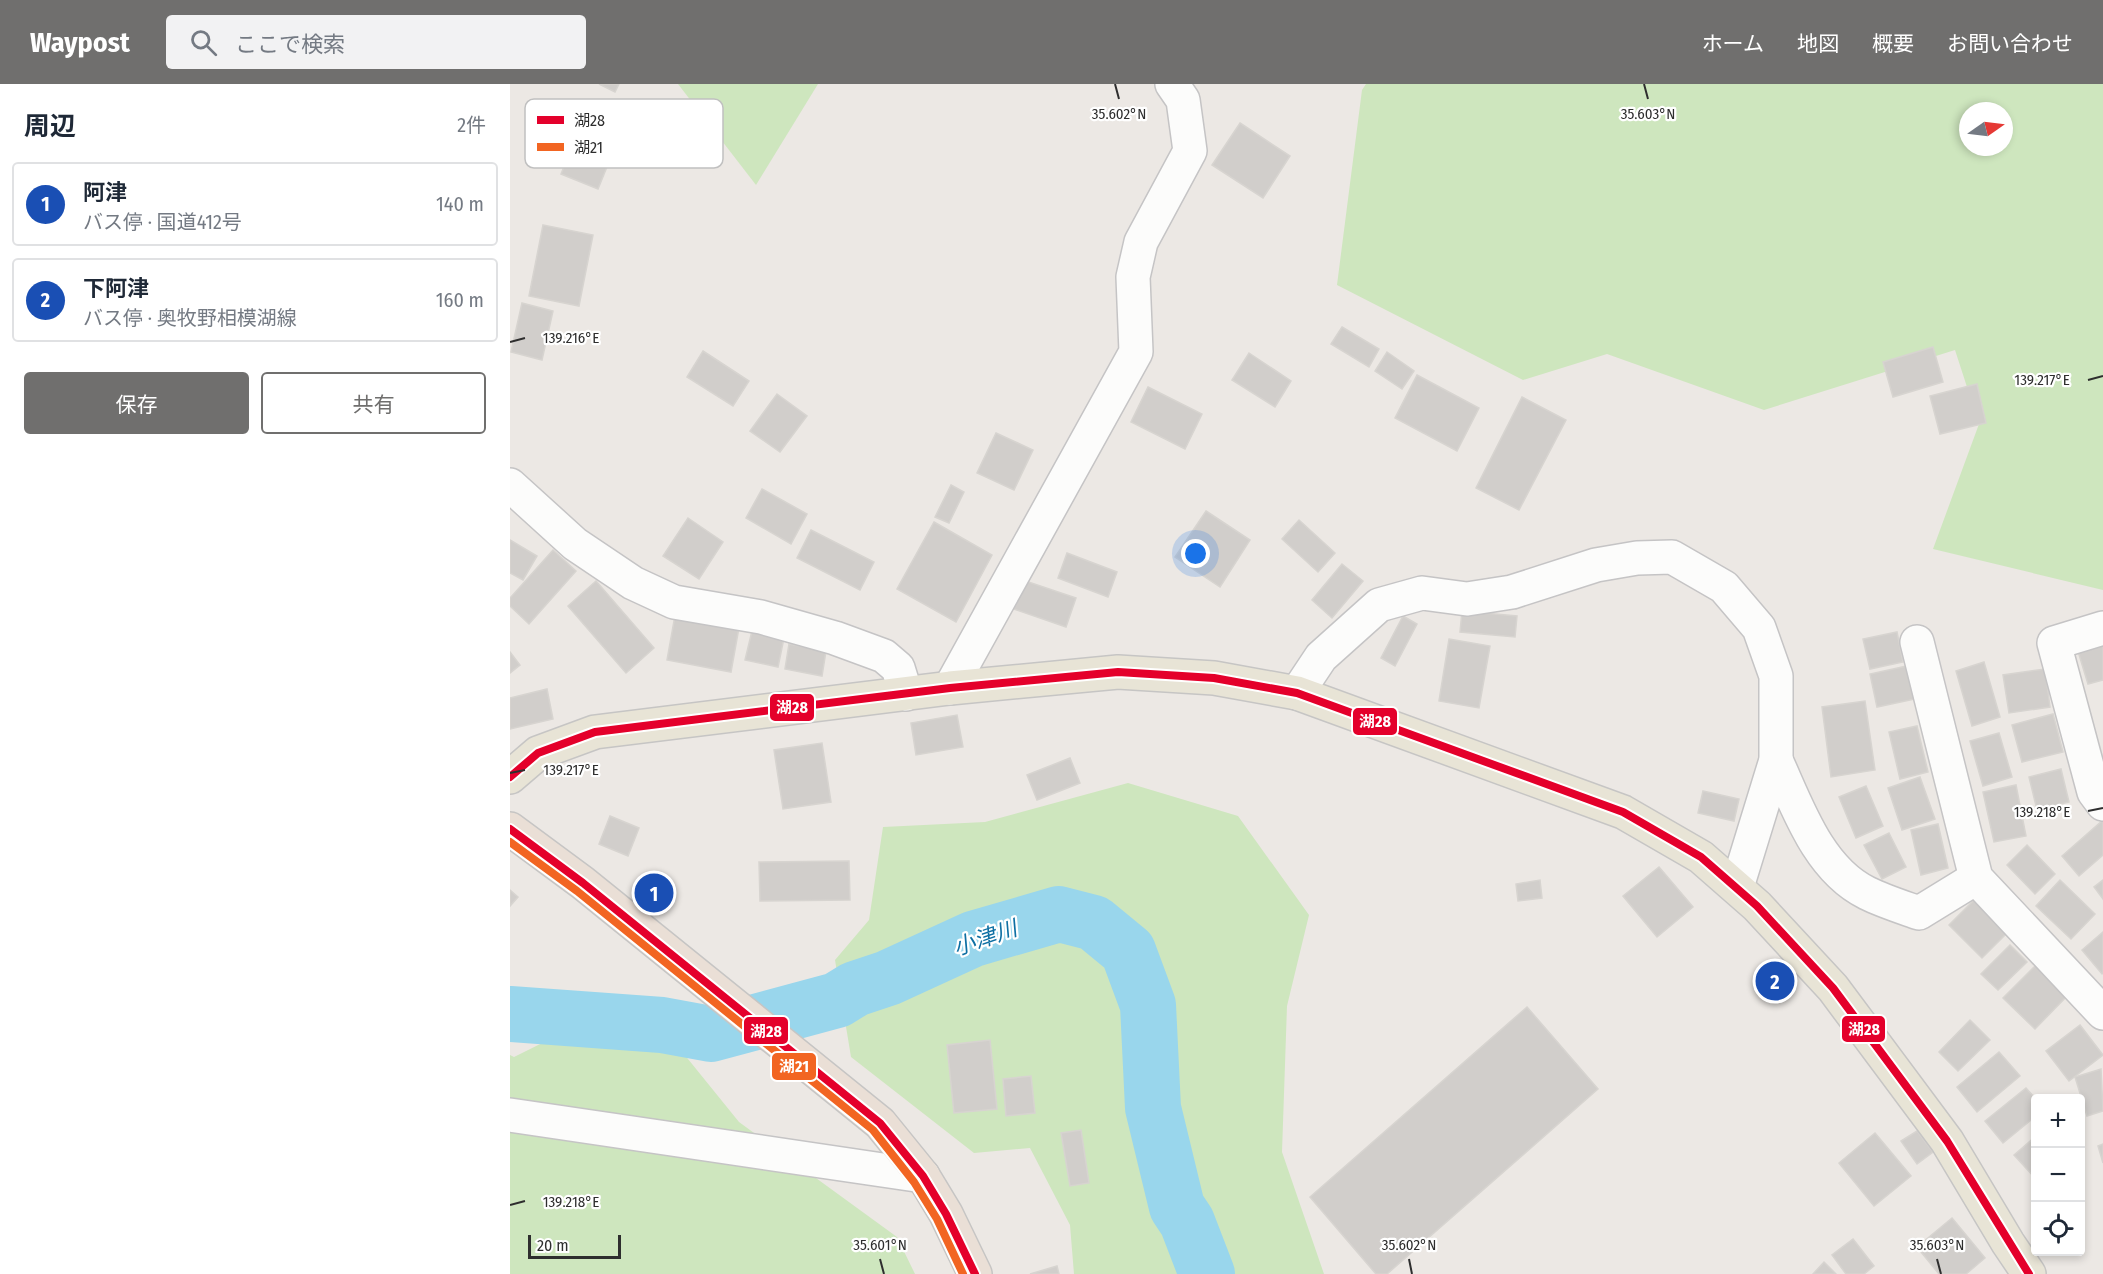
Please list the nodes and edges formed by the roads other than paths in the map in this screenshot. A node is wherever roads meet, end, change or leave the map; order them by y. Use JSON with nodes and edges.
{"nodes":[{"id":1,"x":1172,"y":84,"type":"edge"},
{"id":2,"x":510,"y":485,"type":"edge"},
{"id":3,"x":2103,"y":628,"type":"edge"},
{"id":4,"x":1917,"y":642,"type":"dead end"},
{"id":5,"x":950,"y":688,"type":"junction"},
{"id":6,"x":1297,"y":693,"type":"junction"},
{"id":7,"x":906,"y":694,"type":"junction"},
{"id":8,"x":1776,"y":760,"type":"junction"},
{"id":9,"x":510,"y":777,"type":"edge"},
{"id":10,"x":2103,"y":804,"type":"edge"},
{"id":11,"x":510,"y":829,"type":"edge"},
{"id":12,"x":1976,"y":878,"type":"junction"},
{"id":13,"x":1737,"y":887,"type":"junction"},
{"id":14,"x":2102,"y":1011,"type":"edge"},
{"id":15,"x":510,"y":1115,"type":"edge"},
{"id":16,"x":923,"y":1176,"type":"junction"},
{"id":17,"x":975,"y":1274,"type":"edge"},
{"id":18,"x":2030,"y":1274,"type":"edge"}],
"edges":[{"from":1,"to":5,"type":"street"},
{"from":2,"to":7,"type":"street"},
{"from":3,"to":10,"type":"street"},
{"from":4,"to":12,"type":"street"},
{"from":5,"to":6,"type":"main road"},
{"from":5,"to":7,"type":"main road"},
{"from":6,"to":8,"type":"street"},
{"from":6,"to":13,"type":"main road"},
{"from":7,"to":9,"type":"main road"},
{"from":8,"to":12,"type":"street"},
{"from":8,"to":13,"type":"street"},
{"from":11,"to":16,"type":"highway"},
{"from":12,"to":14,"type":"street"},
{"from":13,"to":18,"type":"main road"},
{"from":15,"to":16,"type":"street"},
{"from":16,"to":17,"type":"highway"}]}
